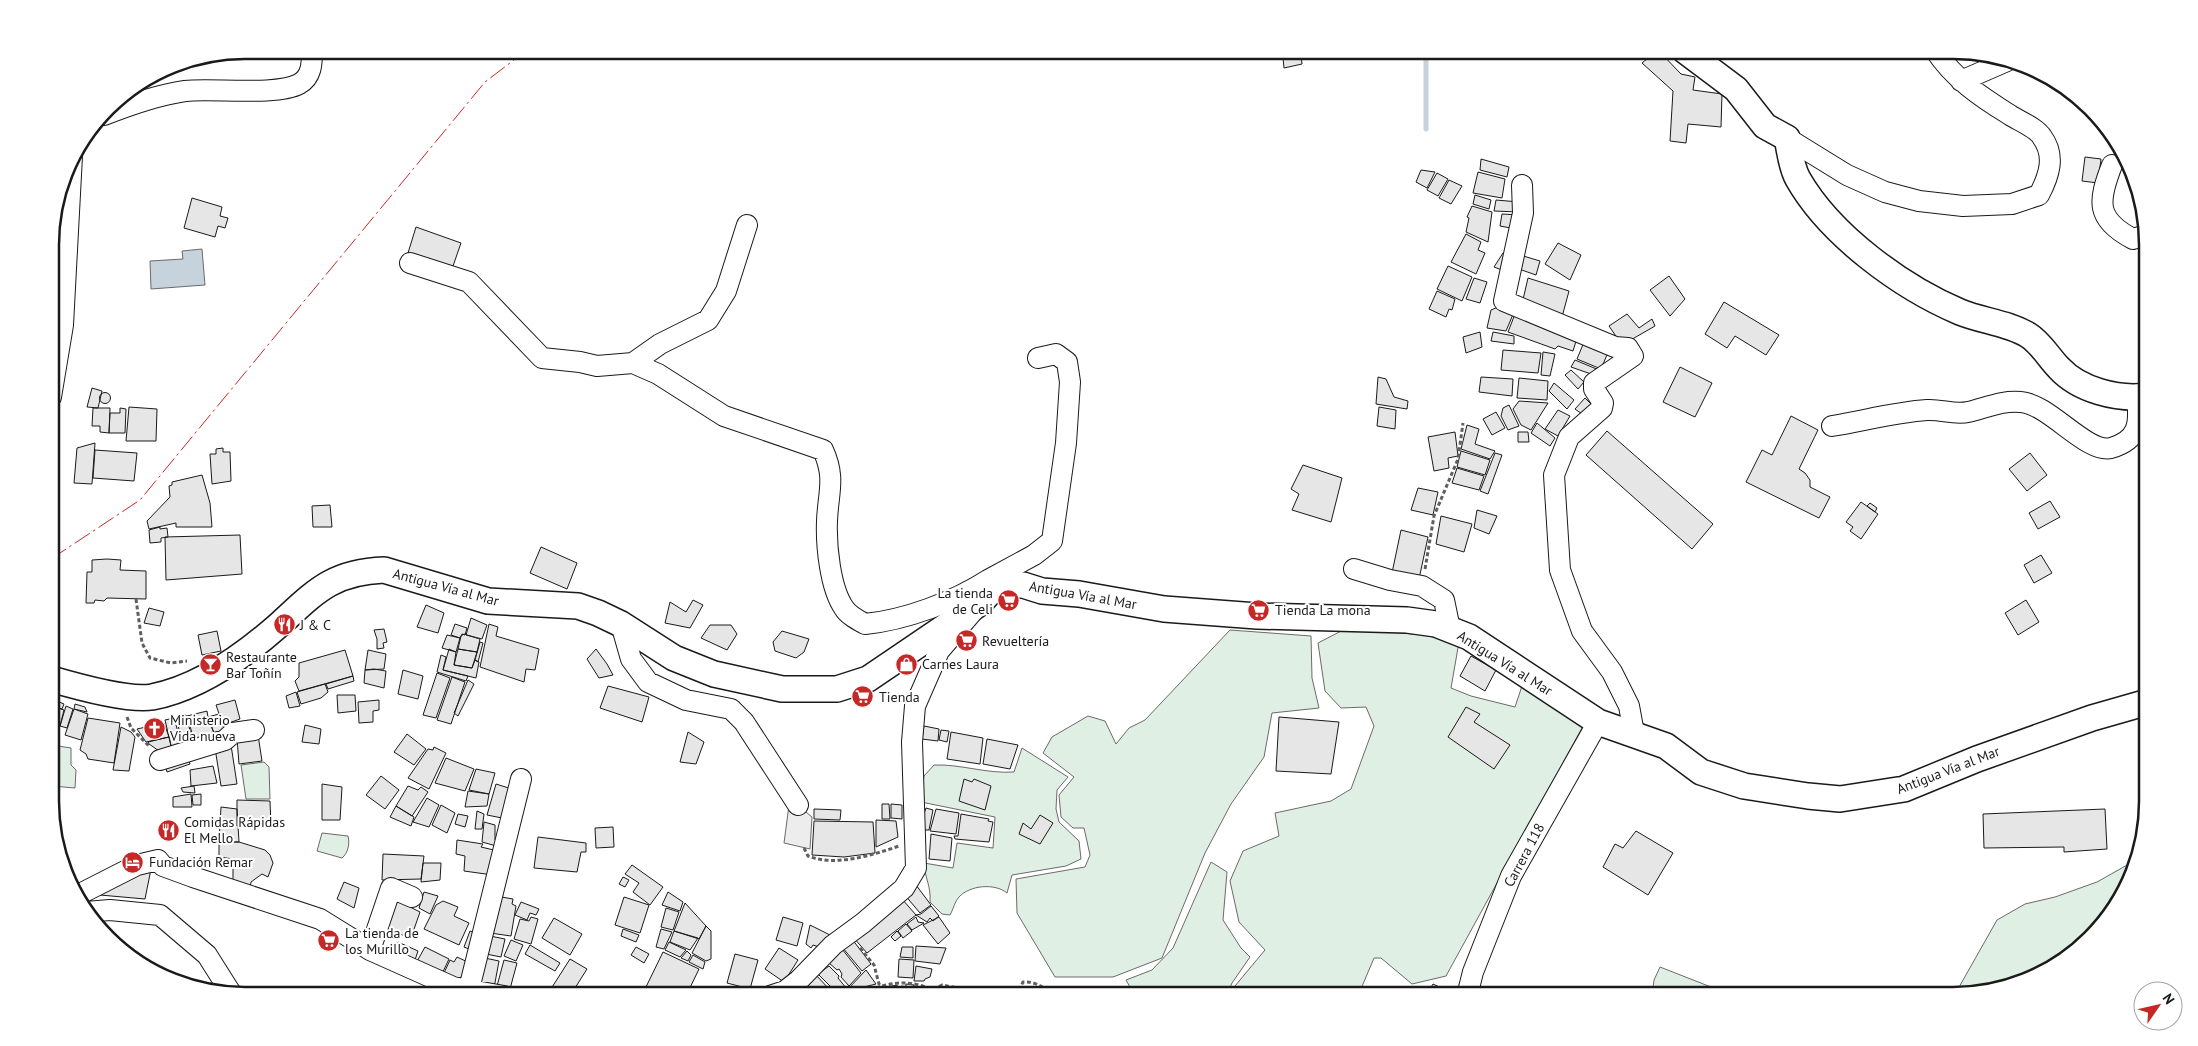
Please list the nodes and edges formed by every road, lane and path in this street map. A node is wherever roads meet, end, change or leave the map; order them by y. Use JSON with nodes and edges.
{"nodes":[{"id":1,"x":312,"y":59,"type":"edge"},
{"id":2,"x":1696,"y":59,"type":"edge"},
{"id":3,"x":1941,"y":59,"type":"edge"},
{"id":4,"x":1999,"y":64,"type":"edge"},
{"id":5,"x":1961,"y":81,"type":"junction"},
{"id":6,"x":114,"y":112,"type":"edge"},
{"id":7,"x":1787,"y":138,"type":"junction"},
{"id":8,"x":2112,"y":165,"type":"dead end"},
{"id":9,"x":71,"y":180,"type":"edge"},
{"id":10,"x":1522,"y":185,"type":"dead end"},
{"id":11,"x":748,"y":225,"type":"dead end"},
{"id":12,"x":2139,"y":237,"type":"edge"},
{"id":13,"x":410,"y":263,"type":"dead end"},
{"id":14,"x":59,"y":349,"type":"edge"},
{"id":15,"x":1038,"y":358,"type":"dead end"},
{"id":16,"x":633,"y":363,"type":"junction"},
{"id":17,"x":2139,"y":397,"type":"edge"},
{"id":18,"x":1463,"y":423,"type":"dead end"},
{"id":19,"x":2139,"y":424,"type":"edge"},
{"id":20,"x":1832,"y":426,"type":"dead end"},
{"id":21,"x":1354,"y":569,"type":"dead end"},
{"id":22,"x":1422,"y":586,"type":"junction"},
{"id":23,"x":984,"y":592,"type":"junction"},
{"id":24,"x":136,"y":599,"type":"dead end"},
{"id":25,"x":621,"y":624,"type":"junction"},
{"id":26,"x":1450,"y":629,"type":"junction"},
{"id":27,"x":194,"y":661,"type":"dead end"},
{"id":28,"x":59,"y":681,"type":"edge"},
{"id":29,"x":2139,"y":705,"type":"edge"},
{"id":30,"x":127,"y":718,"type":"dead end"},
{"id":31,"x":1598,"y":722,"type":"junction"},
{"id":32,"x":254,"y":730,"type":"dead end"},
{"id":33,"x":1634,"y":733,"type":"junction"},
{"id":34,"x":156,"y":754,"type":"joint"},
{"id":35,"x":521,"y":779,"type":"dead end"},
{"id":36,"x":798,"y":805,"type":"dead end"},
{"id":37,"x":914,"y":842,"type":"junction"},
{"id":38,"x":804,"y":848,"type":"dead end"},
{"id":39,"x":83,"y":892,"type":"edge"},
{"id":40,"x":412,"y":897,"type":"dead end"},
{"id":41,"x":94,"y":911,"type":"edge"},
{"id":42,"x":849,"y":934,"type":"junction"},
{"id":43,"x":370,"y":950,"type":"junction"},
{"id":44,"x":903,"y":982,"type":"junction"},
{"id":45,"x":227,"y":987,"type":"edge"},
{"id":46,"x":453,"y":987,"type":"edge"},
{"id":47,"x":470,"y":987,"type":"edge"},
{"id":48,"x":790,"y":987,"type":"edge"},
{"id":49,"x":902,"y":987,"type":"edge"},
{"id":50,"x":922,"y":987,"type":"edge"},
{"id":51,"x":938,"y":987,"type":"edge"},
{"id":52,"x":952,"y":987,"type":"edge"},
{"id":53,"x":1020,"y":987,"type":"edge"},
{"id":54,"x":1043,"y":987,"type":"edge"},
{"id":55,"x":1470,"y":987,"type":"edge"}],
"edges":[{"from":1,"to":6,"type":"street"},
{"from":2,"to":7,"type":"main road"},
{"from":3,"to":5,"type":"street"},
{"from":4,"to":5,"type":"street"},
{"from":5,"to":7,"type":"street"},
{"from":7,"to":17,"type":"main road"},
{"from":8,"to":12,"type":"street"},
{"from":9,"to":14,"type":"street"},
{"from":10,"to":33,"type":"street"},
{"from":11,"to":16,"type":"street"},
{"from":13,"to":16,"type":"street"},
{"from":15,"to":23,"type":"street"},
{"from":16,"to":23,"type":"street"},
{"from":18,"to":22,"type":"path"},
{"from":19,"to":20,"type":"street"},
{"from":21,"to":22,"type":"street"},
{"from":22,"to":26,"type":"street"},
{"from":23,"to":25,"type":"main road","name":"Antigua Vía al Mar"},
{"from":23,"to":26,"type":"main road","name":"Antigua Vía al Mar"},
{"from":23,"to":37,"type":"street"},
{"from":24,"to":27,"type":"path"},
{"from":25,"to":28,"type":"main road","name":"Antigua Vía al Mar"},
{"from":25,"to":36,"type":"street"},
{"from":26,"to":31,"type":"main road","name":"Antigua Vía al Mar"},
{"from":29,"to":33,"type":"main road","name":"Antigua Vía al Mar"},
{"from":30,"to":34,"type":"path"},
{"from":31,"to":33,"type":"main road","name":"Antigua Vía al Mar"},
{"from":31,"to":55,"type":"street","name":"Carrera 118"},
{"from":32,"to":34,"type":"street"},
{"from":35,"to":47,"type":"street"},
{"from":37,"to":38,"type":"path"},
{"from":37,"to":42,"type":"street"},
{"from":39,"to":43,"type":"street"},
{"from":40,"to":43,"type":"street"},
{"from":41,"to":45,"type":"street"},
{"from":42,"to":44,"type":"path"},
{"from":42,"to":48,"type":"street"},
{"from":43,"to":46,"type":"street"},
{"from":44,"to":49,"type":"path"},
{"from":44,"to":50,"type":"path"},
{"from":51,"to":52,"type":"path"},
{"from":53,"to":54,"type":"path"}]}
